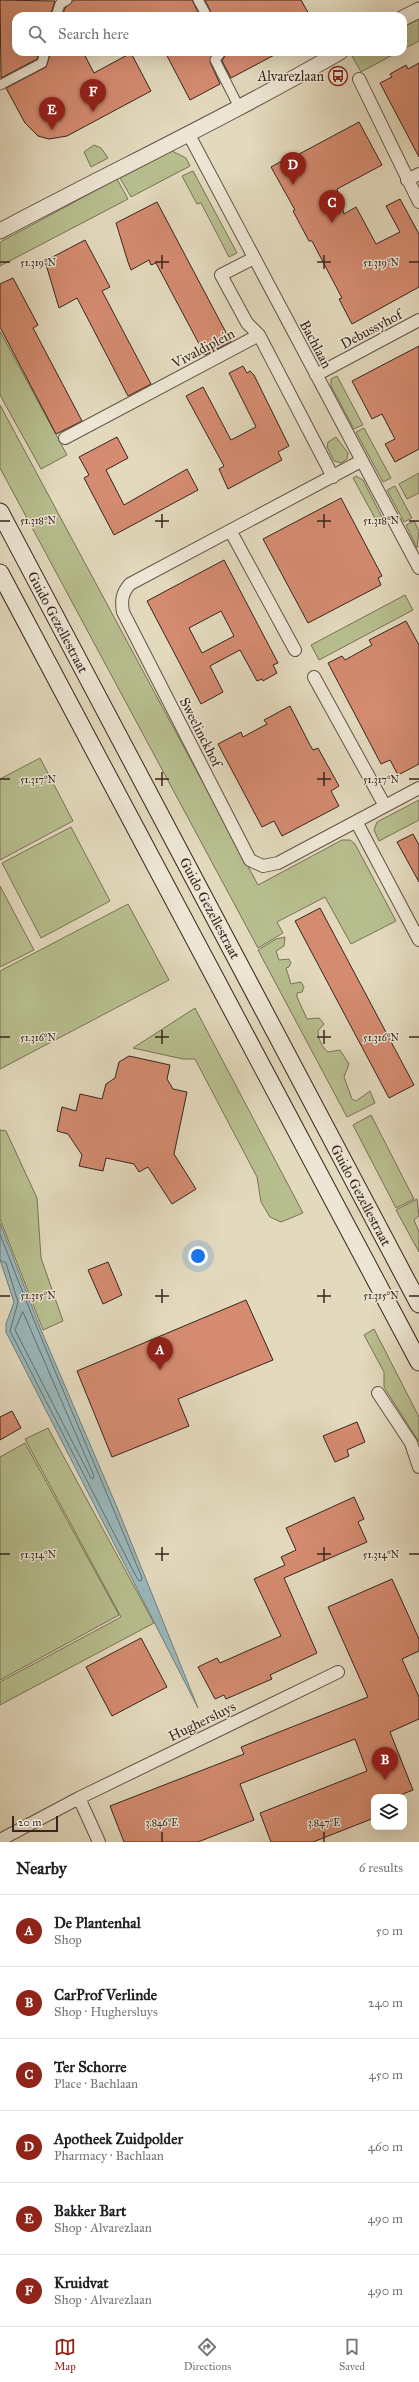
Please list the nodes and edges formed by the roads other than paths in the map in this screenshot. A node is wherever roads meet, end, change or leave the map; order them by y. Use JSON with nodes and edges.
{"nodes":[{"id":1,"x":67,"y":0,"type":"edge"},
{"id":2,"x":198,"y":0,"type":"edge"},
{"id":3,"x":419,"y":10,"type":"edge"},
{"id":4,"x":57,"y":12,"type":"edge"},
{"id":5,"x":205,"y":12,"type":"edge"},
{"id":6,"x":407,"y":16,"type":"edge"},
{"id":7,"x":44,"y":56,"type":"edge"},
{"id":8,"x":218,"y":56,"type":"edge"},
{"id":9,"x":333,"y":56,"type":"edge"},
{"id":10,"x":359,"y":79,"type":"dead end"},
{"id":11,"x":0,"y":85,"type":"edge"},
{"id":12,"x":240,"y":108,"type":"junction"},
{"id":13,"x":188,"y":133,"type":"junction"},
{"id":14,"x":419,"y":174,"type":"edge"},
{"id":15,"x":407,"y":180,"type":"junction"},
{"id":16,"x":419,"y":202,"type":"edge"},
{"id":17,"x":0,"y":231,"type":"edge"},
{"id":18,"x":254,"y":258,"type":"junction"},
{"id":19,"x":419,"y":320,"type":"edge"},
{"id":20,"x":259,"y":335,"type":"junction"},
{"id":21,"x":316,"y":375,"type":"junction"},
{"id":22,"x":65,"y":438,"type":"dead end"},
{"id":23,"x":361,"y":461,"type":"junction"},
{"id":24,"x":333,"y":477,"type":"junction"},
{"id":25,"x":0,"y":512,"type":"edge"},
{"id":26,"x":231,"y":532,"type":"junction"},
{"id":27,"x":419,"y":568,"type":"edge"},
{"id":28,"x":0,"y":573,"type":"edge"},
{"id":29,"x":295,"y":650,"type":"dead end"},
{"id":30,"x":314,"y":677,"type":"dead end"},
{"id":31,"x":419,"y":788,"type":"edge"},
{"id":32,"x":384,"y":806,"type":"junction"},
{"id":33,"x":357,"y":823,"type":"junction"},
{"id":34,"x":419,"y":940,"type":"edge"},
{"id":35,"x":419,"y":1304,"type":"edge"},
{"id":36,"x":419,"y":1362,"type":"edge"},
{"id":37,"x":378,"y":1393,"type":"dead end"},
{"id":38,"x":419,"y":1467,"type":"edge"},
{"id":39,"x":338,"y":1672,"type":"dead end"},
{"id":40,"x":79,"y":1798,"type":"junction"},
{"id":41,"x":0,"y":1840,"type":"edge"},
{"id":42,"x":100,"y":1842,"type":"edge"}],
"edges":[{"from":1,"to":4,"type":"street"},
{"from":2,"to":5,"type":"street"},
{"from":3,"to":6,"type":"street"},
{"from":7,"to":11,"type":"street"},
{"from":8,"to":12,"type":"street"},
{"from":9,"to":12,"type":"street"},
{"from":10,"to":15,"type":"street"},
{"from":12,"to":13,"type":"street"},
{"from":13,"to":17,"type":"street"},
{"from":13,"to":18,"type":"street","name":"Bachlaan"},
{"from":14,"to":15,"type":"street"},
{"from":15,"to":16,"type":"street"},
{"from":18,"to":20,"type":"street","name":"Vivaldiplein"},
{"from":18,"to":21,"type":"street","name":"Bachlaan"},
{"from":19,"to":21,"type":"street","name":"Debussyhof"},
{"from":20,"to":22,"type":"street","name":"Vivaldiplein"},
{"from":20,"to":24,"type":"street"},
{"from":21,"to":23,"type":"street","name":"Bachlaan"},
{"from":23,"to":24,"type":"street","name":"Sweelinckhof"},
{"from":23,"to":27,"type":"street","name":"Bachlaan"},
{"from":24,"to":26,"type":"street","name":"Sweelinckhof"},
{"from":25,"to":35,"type":"main road","name":"Guido Gezellestraat"},
{"from":26,"to":29,"type":"street"},
{"from":26,"to":33,"type":"street","name":"Sweelinckhof"},
{"from":28,"to":36,"type":"main road","name":"Guido Gezellestraat"},
{"from":30,"to":32,"type":"street"},
{"from":31,"to":32,"type":"street","name":"Sweelinckhof"},
{"from":32,"to":33,"type":"street","name":"Sweelinckhof"},
{"from":33,"to":34,"type":"street"},
{"from":37,"to":38,"type":"street"},
{"from":39,"to":40,"type":"street","name":"Hughersluys"},
{"from":40,"to":41,"type":"street","name":"Hughersluys"},
{"from":40,"to":42,"type":"street"}]}
